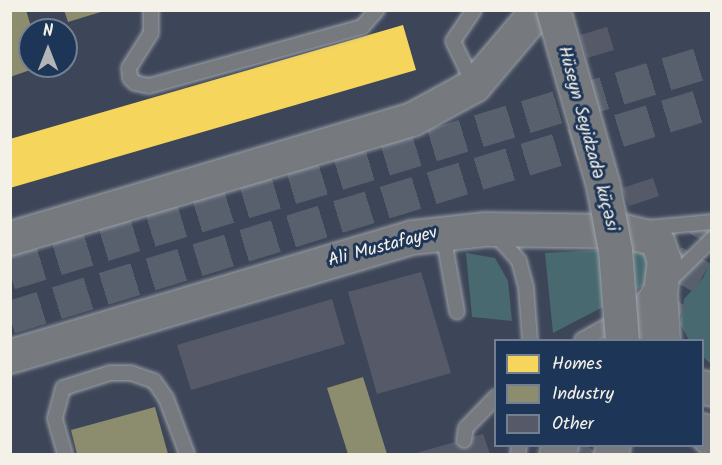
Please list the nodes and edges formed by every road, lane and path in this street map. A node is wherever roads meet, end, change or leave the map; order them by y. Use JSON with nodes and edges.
{"nodes":[{"id":1,"x":151,"y":10,"type":"edge"},
{"id":2,"x":377,"y":10,"type":"edge"},
{"id":3,"x":474,"y":10,"type":"edge"},
{"id":4,"x":507,"y":10,"type":"edge"},
{"id":5,"x":542,"y":10,"type":"edge"},
{"id":6,"x":553,"y":10,"type":"edge"},
{"id":7,"x":484,"y":74,"type":"junction"},
{"id":8,"x":711,"y":222,"type":"edge"},
{"id":9,"x":485,"y":229,"type":"junction"},
{"id":10,"x":624,"y":231,"type":"junction"},
{"id":11,"x":442,"y":232,"type":"junction"},
{"id":12,"x":10,"y":238,"type":"edge"},
{"id":13,"x":711,"y":239,"type":"edge"},
{"id":14,"x":660,"y":291,"type":"junction"},
{"id":15,"x":457,"y":312,"type":"dead end"},
{"id":16,"x":530,"y":339,"type":"edge"},
{"id":17,"x":584,"y":339,"type":"edge"},
{"id":18,"x":622,"y":339,"type":"edge"},
{"id":19,"x":629,"y":339,"type":"edge"},
{"id":20,"x":663,"y":339,"type":"edge"},
{"id":21,"x":10,"y":356,"type":"edge"},
{"id":22,"x":494,"y":398,"type":"edge"},
{"id":23,"x":464,"y":440,"type":"dead end"},
{"id":24,"x":65,"y":454,"type":"edge"},
{"id":25,"x":187,"y":454,"type":"edge"}],
"edges":[{"from":1,"to":2,"type":"lane"},
{"from":3,"to":7,"type":"lane"},
{"from":4,"to":7,"type":"main road"},
{"from":5,"to":7,"type":"main road"},
{"from":6,"to":18,"type":"main road","name":"Hüseyn Seyidzadə küçəsi","bridge":true},
{"from":7,"to":12,"type":"main road"},
{"from":8,"to":10,"type":"lane"},
{"from":9,"to":10,"type":"main road","name":"Ali Mustafayev"},
{"from":9,"to":11,"type":"main road","name":"Ali Mustafayev"},
{"from":9,"to":16,"type":"lane"},
{"from":10,"to":14,"type":"main road","name":"Ali Mustafayev"},
{"from":11,"to":15,"type":"lane"},
{"from":11,"to":21,"type":"main road","name":"Ali Mustafayev"},
{"from":13,"to":14,"type":"lane"},
{"from":14,"to":17,"type":"lane"},
{"from":14,"to":19,"type":"main road","name":"Ali Mustafayev"},
{"from":14,"to":20,"type":"main road"},
{"from":22,"to":23,"type":"lane"},
{"from":24,"to":25,"type":"lane"}]}
